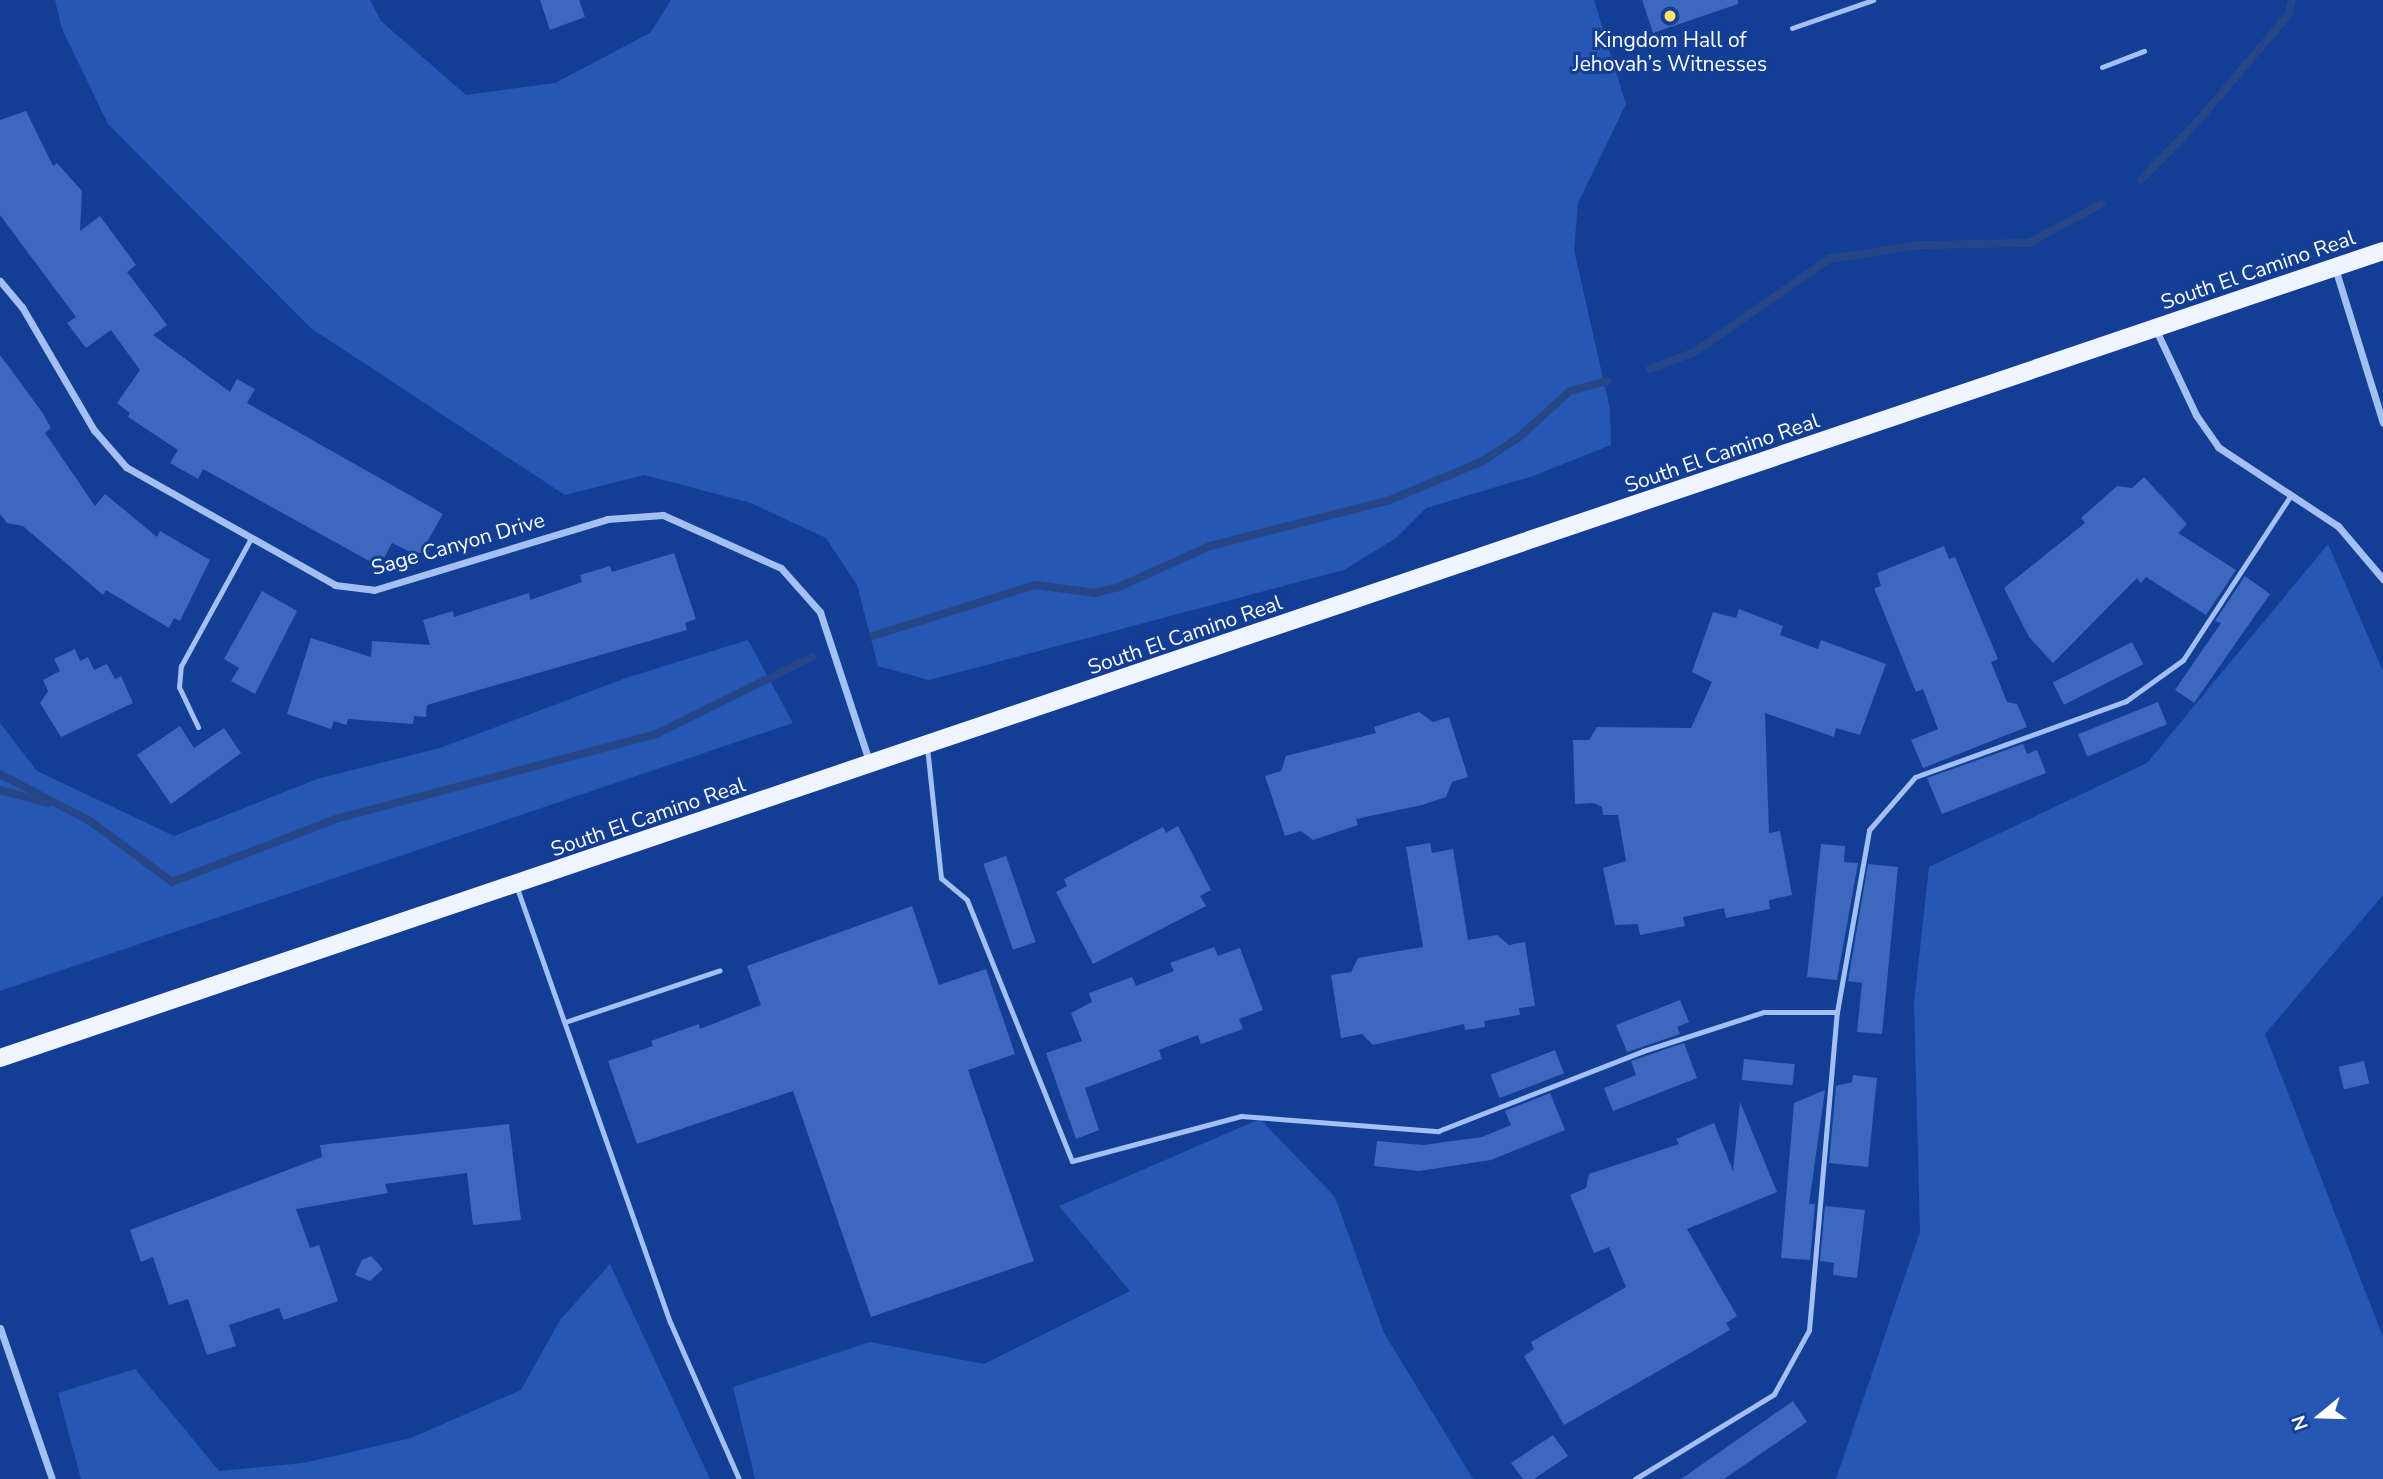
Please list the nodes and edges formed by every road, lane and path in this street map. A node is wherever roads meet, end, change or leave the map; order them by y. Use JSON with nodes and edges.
{"nodes":[{"id":1,"x":1873,"y":0,"type":"edge"},
{"id":2,"x":1792,"y":29,"type":"dead end"},
{"id":3,"x":2144,"y":51,"type":"dead end"},
{"id":4,"x":2102,"y":67,"type":"dead end"},
{"id":5,"x":2383,"y":251,"type":"edge"},
{"id":6,"x":2335,"y":268,"type":"junction"},
{"id":7,"x":0,"y":281,"type":"edge"},
{"id":8,"x":2156,"y":329,"type":"junction"},
{"id":9,"x":2383,"y":391,"type":"edge"},
{"id":10,"x":2374,"y":394,"type":"junction"},
{"id":11,"x":2383,"y":423,"type":"edge"},
{"id":12,"x":2291,"y":495,"type":"junction"},
{"id":13,"x":251,"y":538,"type":"junction"},
{"id":14,"x":2383,"y":579,"type":"edge"},
{"id":15,"x":198,"y":727,"type":"dead end"},
{"id":16,"x":928,"y":747,"type":"junction"},
{"id":17,"x":871,"y":766,"type":"junction"},
{"id":18,"x":516,"y":885,"type":"junction"},
{"id":19,"x":720,"y":970,"type":"dead end"},
{"id":20,"x":1837,"y":1012,"type":"junction"},
{"id":21,"x":565,"y":1022,"type":"junction"},
{"id":22,"x":0,"y":1058,"type":"edge"},
{"id":23,"x":0,"y":1328,"type":"edge"},
{"id":24,"x":52,"y":1479,"type":"edge"},
{"id":25,"x":739,"y":1479,"type":"edge"},
{"id":26,"x":1634,"y":1479,"type":"edge"}],
"edges":[{"from":1,"to":2,"type":"lane"},
{"from":3,"to":4,"type":"lane"},
{"from":5,"to":6,"type":"main road","name":"South El Camino Real"},
{"from":6,"to":8,"type":"main road","name":"South El Camino Real"},
{"from":6,"to":10,"type":"street"},
{"from":7,"to":13,"type":"street","name":"Sage Canyon Drive"},
{"from":8,"to":12,"type":"street"},
{"from":8,"to":16,"type":"main road","name":"South El Camino Real"},
{"from":9,"to":10,"type":"street"},
{"from":10,"to":11,"type":"street"},
{"from":12,"to":14,"type":"street"},
{"from":12,"to":20,"type":"lane"},
{"from":13,"to":15,"type":"lane"},
{"from":13,"to":17,"type":"street","name":"Sage Canyon Drive"},
{"from":16,"to":17,"type":"main road","name":"South El Camino Real"},
{"from":16,"to":20,"type":"lane"},
{"from":17,"to":18,"type":"main road","name":"South El Camino Real"},
{"from":18,"to":21,"type":"lane"},
{"from":18,"to":22,"type":"main road","name":"South El Camino Real"},
{"from":19,"to":21,"type":"lane"},
{"from":20,"to":26,"type":"lane"},
{"from":21,"to":25,"type":"lane"},
{"from":23,"to":24,"type":"street"}]}
